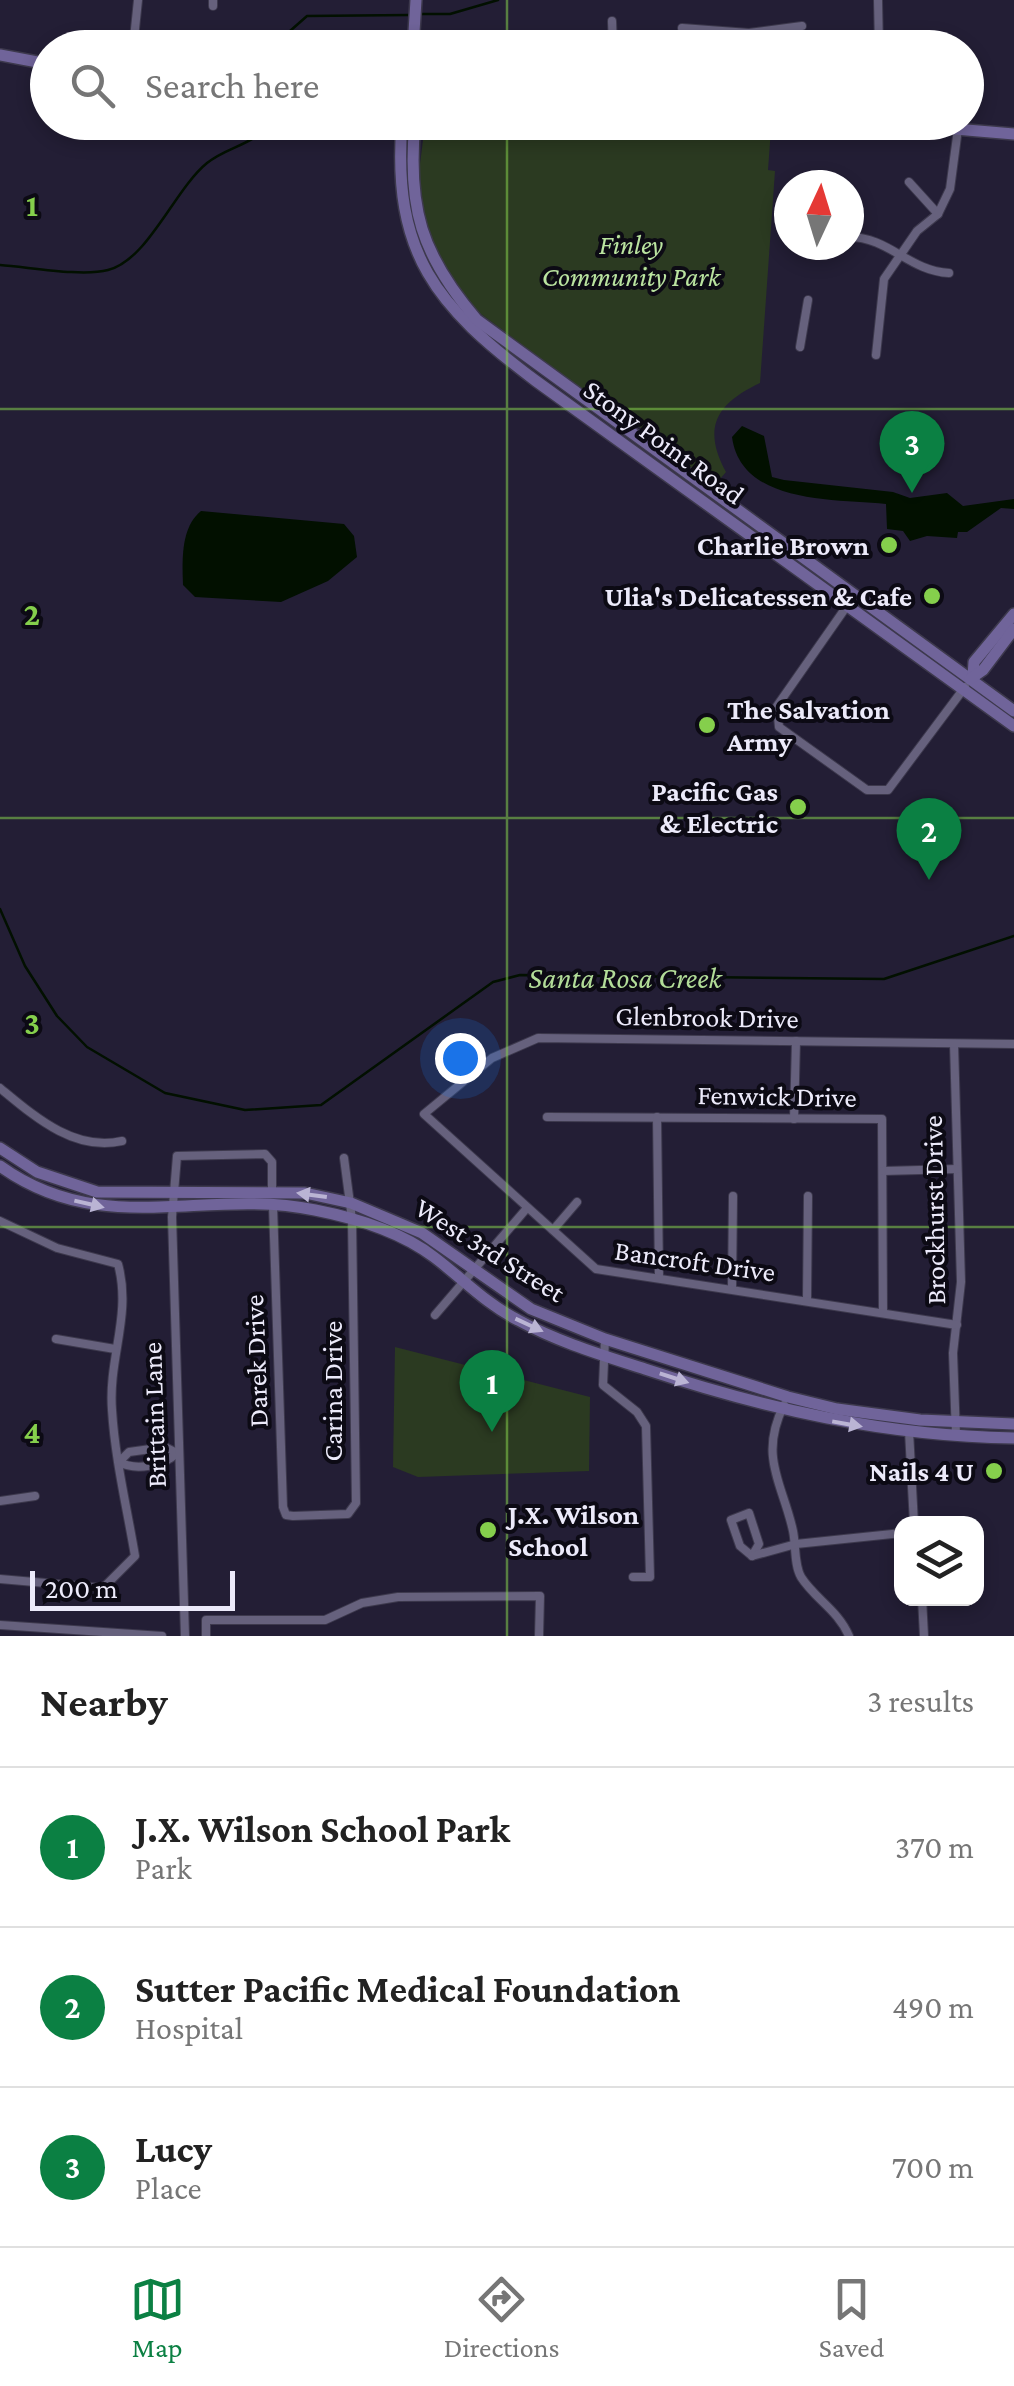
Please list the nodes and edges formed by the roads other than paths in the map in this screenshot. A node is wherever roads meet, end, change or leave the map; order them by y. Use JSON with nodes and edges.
{"nodes":[{"id":1,"x":138,"y":0,"type":"edge"},
{"id":2,"x":878,"y":0,"type":"edge"},
{"id":3,"x":416,"y":2,"type":"edge"},
{"id":4,"x":612,"y":22,"type":"dead end"},
{"id":5,"x":802,"y":26,"type":"dead end"},
{"id":6,"x":682,"y":28,"type":"dead end"},
{"id":7,"x":135,"y":30,"type":"edge"},
{"id":8,"x":414,"y":30,"type":"edge"},
{"id":9,"x":612,"y":30,"type":"edge"},
{"id":10,"x":709,"y":30,"type":"edge"},
{"id":11,"x":772,"y":30,"type":"edge"},
{"id":12,"x":879,"y":30,"type":"edge"},
{"id":13,"x":0,"y":55,"type":"edge"},
{"id":14,"x":30,"y":61,"type":"edge"},
{"id":15,"x":984,"y":131,"type":"edge"},
{"id":16,"x":1014,"y":134,"type":"edge"},
{"id":17,"x":402,"y":140,"type":"edge"},
{"id":18,"x":414,"y":140,"type":"edge"},
{"id":19,"x":957,"y":140,"type":"edge"},
{"id":20,"x":909,"y":182,"type":"dead end"},
{"id":21,"x":401,"y":185,"type":"junction"},
{"id":22,"x":938,"y":214,"type":"junction"},
{"id":23,"x":422,"y":233,"type":"junction"},
{"id":24,"x":864,"y":239,"type":"edge"},
{"id":25,"x":899,"y":255,"type":"junction"},
{"id":26,"x":949,"y":274,"type":"dead end"},
{"id":27,"x":808,"y":300,"type":"dead end"},
{"id":28,"x":800,"y":347,"type":"dead end"},
{"id":29,"x":876,"y":354,"type":"dead end"},
{"id":30,"x":851,"y":600,"type":"junction"},
{"id":31,"x":1014,"y":614,"type":"edge"},
{"id":32,"x":1014,"y":628,"type":"edge"},
{"id":33,"x":969,"y":682,"type":"junction"},
{"id":34,"x":1014,"y":711,"type":"edge"},
{"id":35,"x":1014,"y":726,"type":"edge"},
{"id":36,"x":796,"y":1042,"type":"junction"},
{"id":37,"x":954,"y":1044,"type":"junction"},
{"id":38,"x":1014,"y":1044,"type":"edge"},
{"id":39,"x":0,"y":1088,"type":"edge"},
{"id":40,"x":424,"y":1114,"type":"joint"},
{"id":41,"x":656,"y":1117,"type":"junction"},
{"id":42,"x":547,"y":1118,"type":"dead end"},
{"id":43,"x":794,"y":1119,"type":"junction"},
{"id":44,"x":122,"y":1141,"type":"dead end"},
{"id":45,"x":0,"y":1148,"type":"edge"},
{"id":46,"x":344,"y":1158,"type":"dead end"},
{"id":47,"x":0,"y":1166,"type":"edge"},
{"id":48,"x":957,"y":1169,"type":"junction"},
{"id":49,"x":883,"y":1171,"type":"junction"},
{"id":50,"x":175,"y":1194,"type":"junction"},
{"id":51,"x":733,"y":1196,"type":"dead end"},
{"id":52,"x":808,"y":1196,"type":"dead end"},
{"id":53,"x":272,"y":1199,"type":"junction"},
{"id":54,"x":577,"y":1202,"type":"dead end"},
{"id":55,"x":351,"y":1203,"type":"junction"},
{"id":56,"x":527,"y":1208,"type":"junction"},
{"id":57,"x":172,"y":1210,"type":"junction"},
{"id":58,"x":352,"y":1218,"type":"junction"},
{"id":59,"x":0,"y":1221,"type":"edge"},
{"id":60,"x":553,"y":1230,"type":"junction"},
{"id":61,"x":473,"y":1270,"type":"junction"},
{"id":62,"x":659,"y":1276,"type":"junction"},
{"id":63,"x":464,"y":1282,"type":"junction"},
{"id":64,"x":732,"y":1288,"type":"junction"},
{"id":65,"x":807,"y":1300,"type":"junction"},
{"id":66,"x":883,"y":1313,"type":"junction"},
{"id":67,"x":435,"y":1316,"type":"dead end"},
{"id":68,"x":957,"y":1325,"type":"junction"},
{"id":69,"x":56,"y":1339,"type":"dead end"},
{"id":70,"x":605,"y":1339,"type":"junction"},
{"id":71,"x":115,"y":1348,"type":"junction"},
{"id":72,"x":603,"y":1355,"type":"junction"},
{"id":73,"x":788,"y":1397,"type":"junction"},
{"id":74,"x":781,"y":1410,"type":"junction"},
{"id":75,"x":1014,"y":1424,"type":"edge"},
{"id":76,"x":956,"y":1429,"type":"junction"},
{"id":77,"x":909,"y":1431,"type":"junction"},
{"id":78,"x":1014,"y":1438,"type":"edge"},
{"id":79,"x":177,"y":1454,"type":"junction"},
{"id":80,"x":120,"y":1462,"type":"junction"},
{"id":81,"x":35,"y":1496,"type":"dead end"},
{"id":82,"x":0,"y":1502,"type":"edge"},
{"id":83,"x":286,"y":1514,"type":"joint"},
{"id":84,"x":914,"y":1516,"type":"edge"},
{"id":85,"x":894,"y":1534,"type":"edge"},
{"id":86,"x":796,"y":1544,"type":"junction"},
{"id":87,"x":752,"y":1556,"type":"junction"},
{"id":88,"x":632,"y":1577,"type":"dead end"},
{"id":89,"x":0,"y":1579,"type":"edge"},
{"id":90,"x":922,"y":1606,"type":"edge"},
{"id":91,"x":0,"y":1625,"type":"edge"},
{"id":92,"x":55,"y":1633,"type":"edge"},
{"id":93,"x":162,"y":1636,"type":"edge"},
{"id":94,"x":185,"y":1636,"type":"edge"},
{"id":95,"x":206,"y":1636,"type":"edge"},
{"id":96,"x":539,"y":1636,"type":"edge"},
{"id":97,"x":849,"y":1636,"type":"edge"},
{"id":98,"x":924,"y":1636,"type":"edge"}],
"edges":[{"from":1,"to":7,"type":"street"},
{"from":2,"to":12,"type":"street"},
{"from":3,"to":8,"type":"main road"},
{"from":4,"to":9,"type":"street"},
{"from":5,"to":11,"type":"street"},
{"from":6,"to":10,"type":"street"},
{"from":13,"to":14,"type":"main road"},
{"from":15,"to":16,"type":"main road"},
{"from":17,"to":21,"type":"main road","name":"Stony Point Road"},
{"from":18,"to":23,"type":"main road","name":"Stony Point Road"},
{"from":19,"to":22,"type":"street"},
{"from":20,"to":22,"type":"street"},
{"from":21,"to":23,"type":"main road"},
{"from":21,"to":30,"type":"main road","name":"Stony Point Road"},
{"from":22,"to":25,"type":"street"},
{"from":23,"to":30,"type":"main road","name":"Stony Point Road"},
{"from":24,"to":25,"type":"street"},
{"from":25,"to":26,"type":"street"},
{"from":25,"to":29,"type":"street"},
{"from":27,"to":28,"type":"street"},
{"from":30,"to":33,"type":"main road","name":"Stony Point Road"},
{"from":30,"to":33,"type":"street"},
{"from":31,"to":33,"type":"main road"},
{"from":32,"to":33,"type":"main road"},
{"from":33,"to":34,"type":"main road","name":"Stony Point Road"},
{"from":33,"to":35,"type":"main road","name":"Stony Point Road"},
{"from":36,"to":37,"type":"street","name":"Glenbrook Drive"},
{"from":36,"to":40,"type":"street","name":"Glenbrook Drive"},
{"from":36,"to":43,"type":"street"},
{"from":37,"to":38,"type":"street","name":"Glenbrook Drive"},
{"from":37,"to":48,"type":"street","name":"Brockhurst Drive"},
{"from":39,"to":44,"type":"street"},
{"from":40,"to":56,"type":"street","name":"Bancroft Drive"},
{"from":41,"to":42,"type":"street","name":"Fenwick Drive"},
{"from":41,"to":43,"type":"street","name":"Fenwick Drive"},
{"from":41,"to":62,"type":"street"},
{"from":43,"to":49,"type":"street","name":"Fenwick Drive"},
{"from":45,"to":50,"type":"main road","name":"West 3rd Street"},
{"from":46,"to":55,"type":"street","name":"Carina Drive"},
{"from":47,"to":57,"type":"main road","name":"West 3rd Street","one_way":true},
{"from":48,"to":49,"type":"street"},
{"from":48,"to":68,"type":"street","name":"Brockhurst Drive"},
{"from":49,"to":66,"type":"street","name":"Fenwick Drive"},
{"from":50,"to":53,"type":"main road","name":"West 3rd Street"},
{"from":50,"to":53,"type":"street","name":"Brittain Lane"},
{"from":50,"to":57,"type":"street","name":"Brittain Lane"},
{"from":51,"to":64,"type":"street"},
{"from":52,"to":65,"type":"street"},
{"from":55,"to":53,"type":"main road","name":"West 3rd Street","one_way":true},
{"from":53,"to":57,"type":"main road","name":"West 3rd Street"},
{"from":53,"to":58,"type":"main road","name":"West 3rd Street"},
{"from":53,"to":83,"type":"street","name":"Darek Drive"},
{"from":54,"to":60,"type":"street"},
{"from":55,"to":58,"type":"street","name":"Carina Drive"},
{"from":55,"to":61,"type":"main road","name":"West 3rd Street"},
{"from":56,"to":60,"type":"street","name":"Bancroft Drive"},
{"from":56,"to":61,"type":"street"},
{"from":57,"to":79,"type":"street","name":"Brittain Lane"},
{"from":58,"to":63,"type":"main road","name":"West 3rd Street"},
{"from":58,"to":83,"type":"street","name":"Carina Drive"},
{"from":59,"to":71,"type":"street"},
{"from":60,"to":62,"type":"street","name":"Bancroft Drive"},
{"from":61,"to":63,"type":"street"},
{"from":61,"to":70,"type":"main road","name":"West 3rd Street"},
{"from":62,"to":64,"type":"street","name":"Bancroft Drive"},
{"from":63,"to":67,"type":"street"},
{"from":63,"to":72,"type":"main road","name":"West 3rd Street","one_way":true},
{"from":64,"to":65,"type":"street","name":"Bancroft Drive"},
{"from":65,"to":66,"type":"street","name":"Bancroft Drive"},
{"from":66,"to":68,"type":"street","name":"Bancroft Drive"},
{"from":68,"to":76,"type":"street","name":"Brockhurst Drive"},
{"from":69,"to":71,"type":"street"},
{"from":70,"to":72,"type":"street"},
{"from":70,"to":73,"type":"main road","name":"West 3rd Street"},
{"from":71,"to":80,"type":"street"},
{"from":72,"to":74,"type":"main road","name":"West 3rd Street","one_way":true},
{"from":72,"to":88,"type":"street"},
{"from":73,"to":74,"type":"street"},
{"from":73,"to":76,"type":"main road","name":"West 3rd Street"},
{"from":74,"to":77,"type":"main road","name":"West 3rd Street","one_way":true},
{"from":74,"to":86,"type":"street"},
{"from":75,"to":76,"type":"main road","name":"West 3rd Street"},
{"from":76,"to":77,"type":"main road","name":"West 3rd Street"},
{"from":76,"to":78,"type":"main road","name":"West 3rd Street"},
{"from":77,"to":84,"type":"street"},
{"from":79,"to":80,"type":"street"},
{"from":79,"to":80,"type":"street"},
{"from":79,"to":94,"type":"street","name":"Brittain Lane"},
{"from":80,"to":89,"type":"street"},
{"from":81,"to":82,"type":"street"},
{"from":85,"to":86,"type":"street"},
{"from":86,"to":87,"type":"street"},
{"from":86,"to":97,"type":"street"},
{"from":87,"to":87,"type":"street"},
{"from":90,"to":98,"type":"street"},
{"from":91,"to":92,"type":"street"},
{"from":92,"to":93,"type":"street"},
{"from":95,"to":96,"type":"street"}]}
